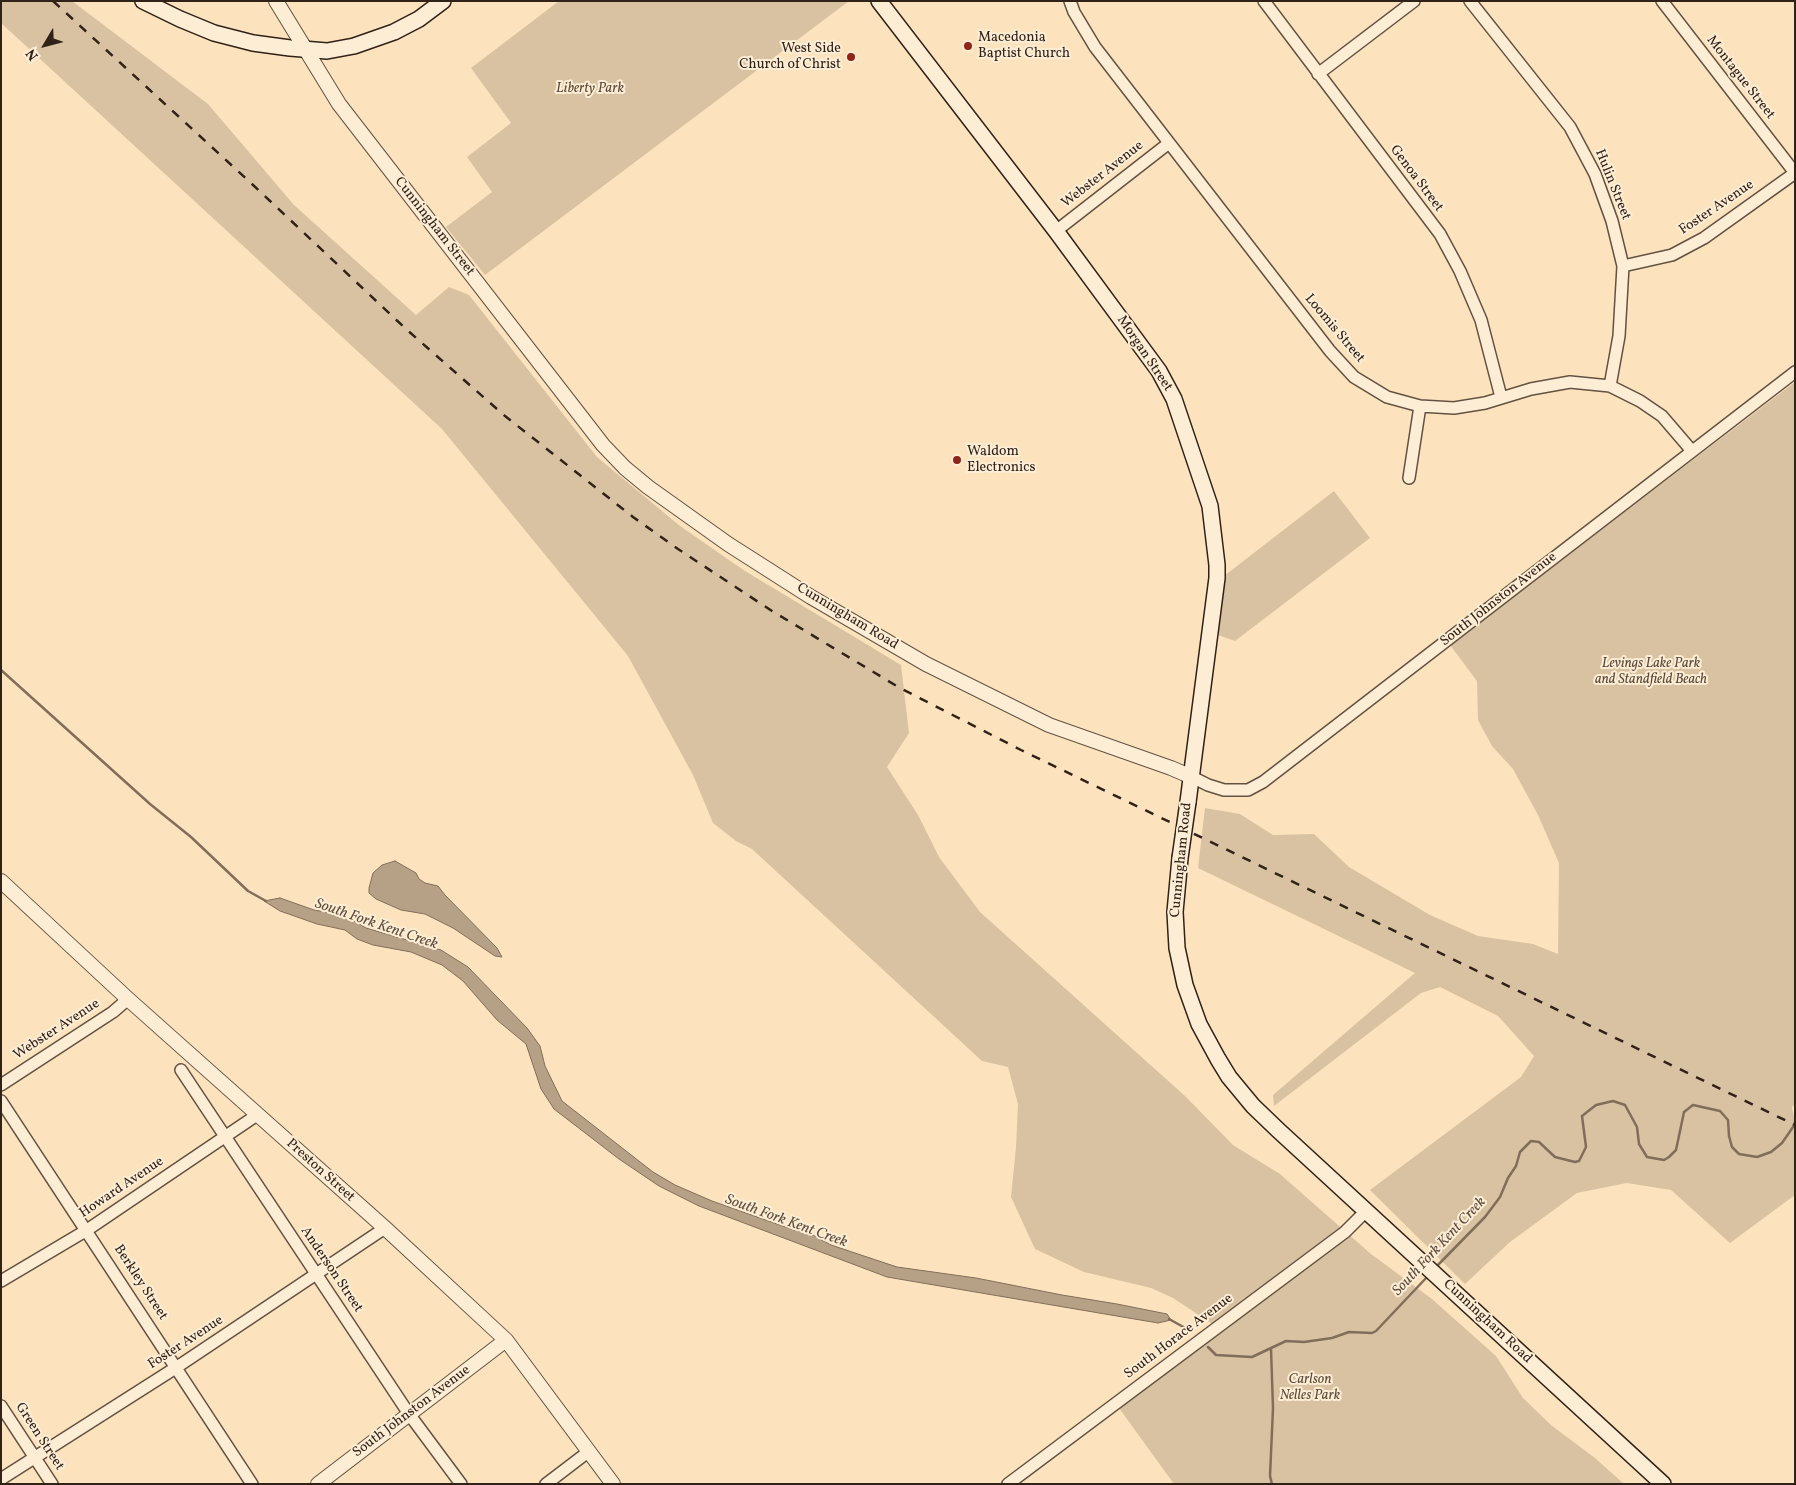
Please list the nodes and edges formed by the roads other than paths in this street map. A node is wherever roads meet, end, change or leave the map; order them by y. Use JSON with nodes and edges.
{"nodes":[{"id":1,"x":143,"y":1,"type":"edge"},
{"id":2,"x":276,"y":1,"type":"edge"},
{"id":3,"x":444,"y":1,"type":"edge"},
{"id":4,"x":879,"y":1,"type":"edge"},
{"id":5,"x":1070,"y":1,"type":"edge"},
{"id":6,"x":1264,"y":1,"type":"edge"},
{"id":7,"x":1414,"y":1,"type":"edge"},
{"id":8,"x":1470,"y":1,"type":"edge"},
{"id":9,"x":1662,"y":1,"type":"edge"},
{"id":10,"x":305,"y":50,"type":"junction"},
{"id":11,"x":1318,"y":74,"type":"junction"},
{"id":12,"x":1169,"y":143,"type":"junction"},
{"id":13,"x":1795,"y":173,"type":"edge"},
{"id":14,"x":1056,"y":231,"type":"junction"},
{"id":15,"x":1623,"y":266,"type":"junction"},
{"id":16,"x":1795,"y":372,"type":"edge"},
{"id":17,"x":1610,"y":386,"type":"junction"},
{"id":18,"x":1501,"y":397,"type":"junction"},
{"id":19,"x":1420,"y":406,"type":"junction"},
{"id":20,"x":603,"y":445,"type":"joint"},
{"id":21,"x":1692,"y":451,"type":"junction"},
{"id":22,"x":1409,"y":478,"type":"dead end"},
{"id":23,"x":1192,"y":777,"type":"junction"},
{"id":24,"x":2,"y":882,"type":"edge"},
{"id":25,"x":128,"y":999,"type":"junction"},
{"id":26,"x":181,"y":1070,"type":"dead end"},
{"id":27,"x":1,"y":1084,"type":"edge"},
{"id":28,"x":1,"y":1101,"type":"edge"},
{"id":29,"x":257,"y":1115,"type":"junction"},
{"id":30,"x":224,"y":1138,"type":"junction"},
{"id":31,"x":1366,"y":1210,"type":"junction"},
{"id":32,"x":385,"y":1228,"type":"junction"},
{"id":33,"x":87,"y":1230,"type":"junction"},
{"id":34,"x":316,"y":1274,"type":"junction"},
{"id":35,"x":1,"y":1281,"type":"edge"},
{"id":36,"x":506,"y":1340,"type":"junction"},
{"id":37,"x":177,"y":1367,"type":"junction"},
{"id":38,"x":1,"y":1406,"type":"edge"},
{"id":39,"x":409,"y":1414,"type":"junction"},
{"id":40,"x":588,"y":1452,"type":"junction"},
{"id":41,"x":34,"y":1458,"type":"junction"},
{"id":42,"x":1,"y":1479,"type":"edge"},
{"id":43,"x":52,"y":1484,"type":"edge"},
{"id":44,"x":252,"y":1484,"type":"edge"},
{"id":45,"x":318,"y":1484,"type":"edge"},
{"id":46,"x":461,"y":1484,"type":"edge"},
{"id":47,"x":546,"y":1484,"type":"edge"},
{"id":48,"x":613,"y":1484,"type":"edge"},
{"id":49,"x":1008,"y":1484,"type":"edge"},
{"id":50,"x":1664,"y":1484,"type":"edge"}],
"edges":[{"from":1,"to":10,"type":"main road"},
{"from":2,"to":10,"type":"street","name":"Cunningham Street"},
{"from":3,"to":10,"type":"main road"},
{"from":4,"to":14,"type":"main road","name":"Morgan Street"},
{"from":5,"to":12,"type":"street","name":"Loomis Street"},
{"from":6,"to":11,"type":"street","name":"Genoa Street"},
{"from":7,"to":11,"type":"street"},
{"from":8,"to":15,"type":"street","name":"Hulin Street"},
{"from":9,"to":13,"type":"street","name":"Montague Street"},
{"from":10,"to":20,"type":"street","name":"Cunningham Street"},
{"from":11,"to":18,"type":"street","name":"Genoa Street"},
{"from":12,"to":14,"type":"street","name":"Webster Avenue"},
{"from":12,"to":19,"type":"street","name":"Loomis Street"},
{"from":13,"to":15,"type":"street","name":"Foster Avenue"},
{"from":14,"to":23,"type":"main road","name":"Morgan Street"},
{"from":15,"to":17,"type":"street","name":"Hulin Street"},
{"from":16,"to":21,"type":"street","name":"South Johnston Avenue"},
{"from":17,"to":18,"type":"street","name":"Loomis Street"},
{"from":17,"to":21,"type":"street","name":"Loomis Street"},
{"from":18,"to":19,"type":"street","name":"Loomis Street"},
{"from":19,"to":22,"type":"street"},
{"from":20,"to":23,"type":"street","name":"Cunningham Road"},
{"from":21,"to":23,"type":"street","name":"South Johnston Avenue"},
{"from":23,"to":31,"type":"main road","name":"Cunningham Road","bridge":true},
{"from":24,"to":25,"type":"street","name":"Preston Street"},
{"from":25,"to":27,"type":"street","name":"Webster Avenue"},
{"from":25,"to":29,"type":"street","name":"Preston Street"},
{"from":26,"to":30,"type":"street","name":"Anderson Street"},
{"from":28,"to":33,"type":"street","name":"Berkley Street"},
{"from":29,"to":30,"type":"street","name":"Howard Avenue"},
{"from":29,"to":32,"type":"street","name":"Preston Street"},
{"from":30,"to":33,"type":"street","name":"Howard Avenue"},
{"from":30,"to":34,"type":"street","name":"Anderson Street"},
{"from":31,"to":49,"type":"street","name":"South Horace Avenue"},
{"from":31,"to":50,"type":"main road","name":"Cunningham Road"},
{"from":32,"to":34,"type":"street","name":"Foster Avenue"},
{"from":32,"to":36,"type":"street","name":"Preston Street"},
{"from":33,"to":35,"type":"street","name":"Howard Avenue"},
{"from":33,"to":37,"type":"street","name":"Berkley Street"},
{"from":34,"to":37,"type":"street","name":"Foster Avenue"},
{"from":34,"to":39,"type":"street","name":"Anderson Street"},
{"from":36,"to":39,"type":"street","name":"South Johnston Avenue"},
{"from":36,"to":40,"type":"street","name":"Preston Street"},
{"from":37,"to":41,"type":"street","name":"Foster Avenue"},
{"from":37,"to":44,"type":"street","name":"Berkley Street"},
{"from":38,"to":41,"type":"street","name":"Green Street"},
{"from":39,"to":45,"type":"street","name":"South Johnston Avenue"},
{"from":39,"to":46,"type":"street","name":"Anderson Street"},
{"from":40,"to":47,"type":"street"},
{"from":40,"to":48,"type":"street","name":"Preston Street"},
{"from":41,"to":42,"type":"street","name":"Foster Avenue"},
{"from":41,"to":43,"type":"street","name":"Green Street"}]}
